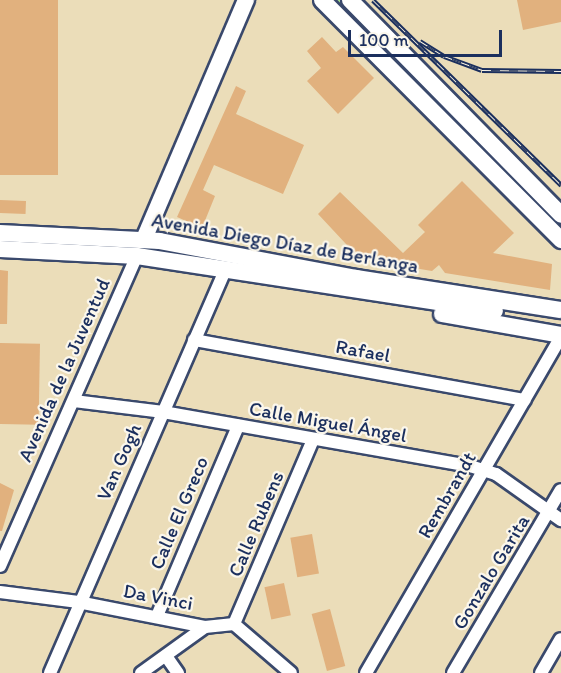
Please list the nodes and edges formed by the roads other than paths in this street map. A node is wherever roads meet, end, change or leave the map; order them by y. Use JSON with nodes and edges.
{"nodes":[{"id":1,"x":246,"y":0,"type":"edge"},
{"id":2,"x":322,"y":0,"type":"edge"},
{"id":3,"x":350,"y":0,"type":"edge"},
{"id":4,"x":423,"y":74,"type":"junction"},
{"id":5,"x":561,"y":203,"type":"edge"},
{"id":6,"x":561,"y":215,"type":"edge"},
{"id":7,"x":0,"y":233,"type":"edge"},
{"id":8,"x":144,"y":239,"type":"junction"},
{"id":9,"x":561,"y":240,"type":"edge"},
{"id":10,"x":0,"y":249,"type":"edge"},
{"id":11,"x":137,"y":256,"type":"junction"},
{"id":12,"x":226,"y":268,"type":"junction"},
{"id":13,"x":283,"y":272,"type":"junction"},
{"id":14,"x":354,"y":284,"type":"junction"},
{"id":15,"x":561,"y":301,"type":"edge"},
{"id":16,"x":561,"y":310,"type":"edge"},
{"id":17,"x":561,"y":321,"type":"edge"},
{"id":18,"x":561,"y":335,"type":"edge"},
{"id":19,"x":194,"y":340,"type":"junction"},
{"id":20,"x":525,"y":400,"type":"junction"},
{"id":21,"x":74,"y":401,"type":"junction"},
{"id":22,"x":163,"y":412,"type":"junction"},
{"id":23,"x":238,"y":426,"type":"junction"},
{"id":24,"x":313,"y":440,"type":"junction"},
{"id":25,"x":484,"y":469,"type":"junction"},
{"id":26,"x":561,"y":490,"type":"edge"},
{"id":27,"x":550,"y":511,"type":"junction"},
{"id":28,"x":561,"y":520,"type":"edge"},
{"id":29,"x":0,"y":566,"type":"edge"},
{"id":30,"x":0,"y":592,"type":"edge"},
{"id":31,"x":78,"y":602,"type":"junction"},
{"id":32,"x":157,"y":616,"type":"junction"},
{"id":33,"x":234,"y":624,"type":"junction"},
{"id":34,"x":205,"y":627,"type":"junction"},
{"id":35,"x":561,"y":639,"type":"edge"},
{"id":36,"x":166,"y":656,"type":"junction"},
{"id":37,"x":50,"y":673,"type":"edge"},
{"id":38,"x":141,"y":673,"type":"edge"},
{"id":39,"x":178,"y":673,"type":"edge"},
{"id":40,"x":291,"y":673,"type":"edge"},
{"id":41,"x":366,"y":673,"type":"edge"},
{"id":42,"x":453,"y":673,"type":"edge"},
{"id":43,"x":541,"y":673,"type":"edge"}],
"edges":[{"from":1,"to":8,"type":"street"},
{"from":2,"to":9,"type":"street"},
{"from":3,"to":4,"type":"street"},
{"from":4,"to":5,"type":"street"},
{"from":4,"to":6,"type":"street"},
{"from":7,"to":8,"type":"street","name":"Avenida Diego Díaz de Berlanga"},
{"from":8,"to":13,"type":"street","name":"Avenida Diego Díaz de Berlanga"},
{"from":10,"to":11,"type":"street","name":"Avenida Diego Díaz de Berlanga"},
{"from":11,"to":12,"type":"street","name":"Avenida Diego Díaz de Berlanga"},
{"from":11,"to":21,"type":"street","name":"Avenida de la Juventud"},
{"from":12,"to":13,"type":"street","name":"Avenida Diego Díaz de Berlanga"},
{"from":12,"to":19,"type":"street","name":"Van Gogh"},
{"from":13,"to":14,"type":"street","name":"Avenida Diego Díaz de Berlanga"},
{"from":13,"to":15,"type":"street"},
{"from":13,"to":18,"type":"street"},
{"from":14,"to":16,"type":"street","name":"Avenida Diego Díaz de Berlanga"},
{"from":14,"to":17,"type":"street","name":"Avenida Diego Díaz de Berlanga"},
{"from":18,"to":20,"type":"street","name":"Rembrandt"},
{"from":19,"to":20,"type":"street","name":"Rafael"},
{"from":19,"to":22,"type":"street","name":"Van Gogh"},
{"from":20,"to":25,"type":"street","name":"Rembrandt"},
{"from":21,"to":22,"type":"street","name":"Calle Miguel Ángel"},
{"from":21,"to":29,"type":"street","name":"Avenida de la Juventud"},
{"from":22,"to":23,"type":"street","name":"Calle Miguel Ángel"},
{"from":22,"to":31,"type":"street","name":"Van Gogh"},
{"from":23,"to":24,"type":"street","name":"Calle Miguel Ángel"},
{"from":23,"to":32,"type":"street","name":"Calle El Greco"},
{"from":24,"to":25,"type":"street","name":"Calle Miguel Ángel"},
{"from":24,"to":33,"type":"street","name":"Calle Rubens"},
{"from":25,"to":27,"type":"street","name":"Calle Miguel Ángel"},
{"from":25,"to":41,"type":"street","name":"Rembrandt"},
{"from":26,"to":27,"type":"street","name":"Gonzalo Garita"},
{"from":27,"to":28,"type":"street","name":"Calle Miguel Ángel"},
{"from":27,"to":42,"type":"street","name":"Gonzalo Garita"},
{"from":30,"to":31,"type":"street","name":"Da Vinci"},
{"from":31,"to":32,"type":"street","name":"Da Vinci"},
{"from":31,"to":37,"type":"street","name":"Van Gogh"},
{"from":32,"to":34,"type":"street","name":"Da Vinci"},
{"from":33,"to":34,"type":"street","name":"Da Vinci"},
{"from":33,"to":40,"type":"street"},
{"from":34,"to":36,"type":"street"},
{"from":35,"to":43,"type":"street"},
{"from":36,"to":38,"type":"street"},
{"from":36,"to":39,"type":"street"}]}
